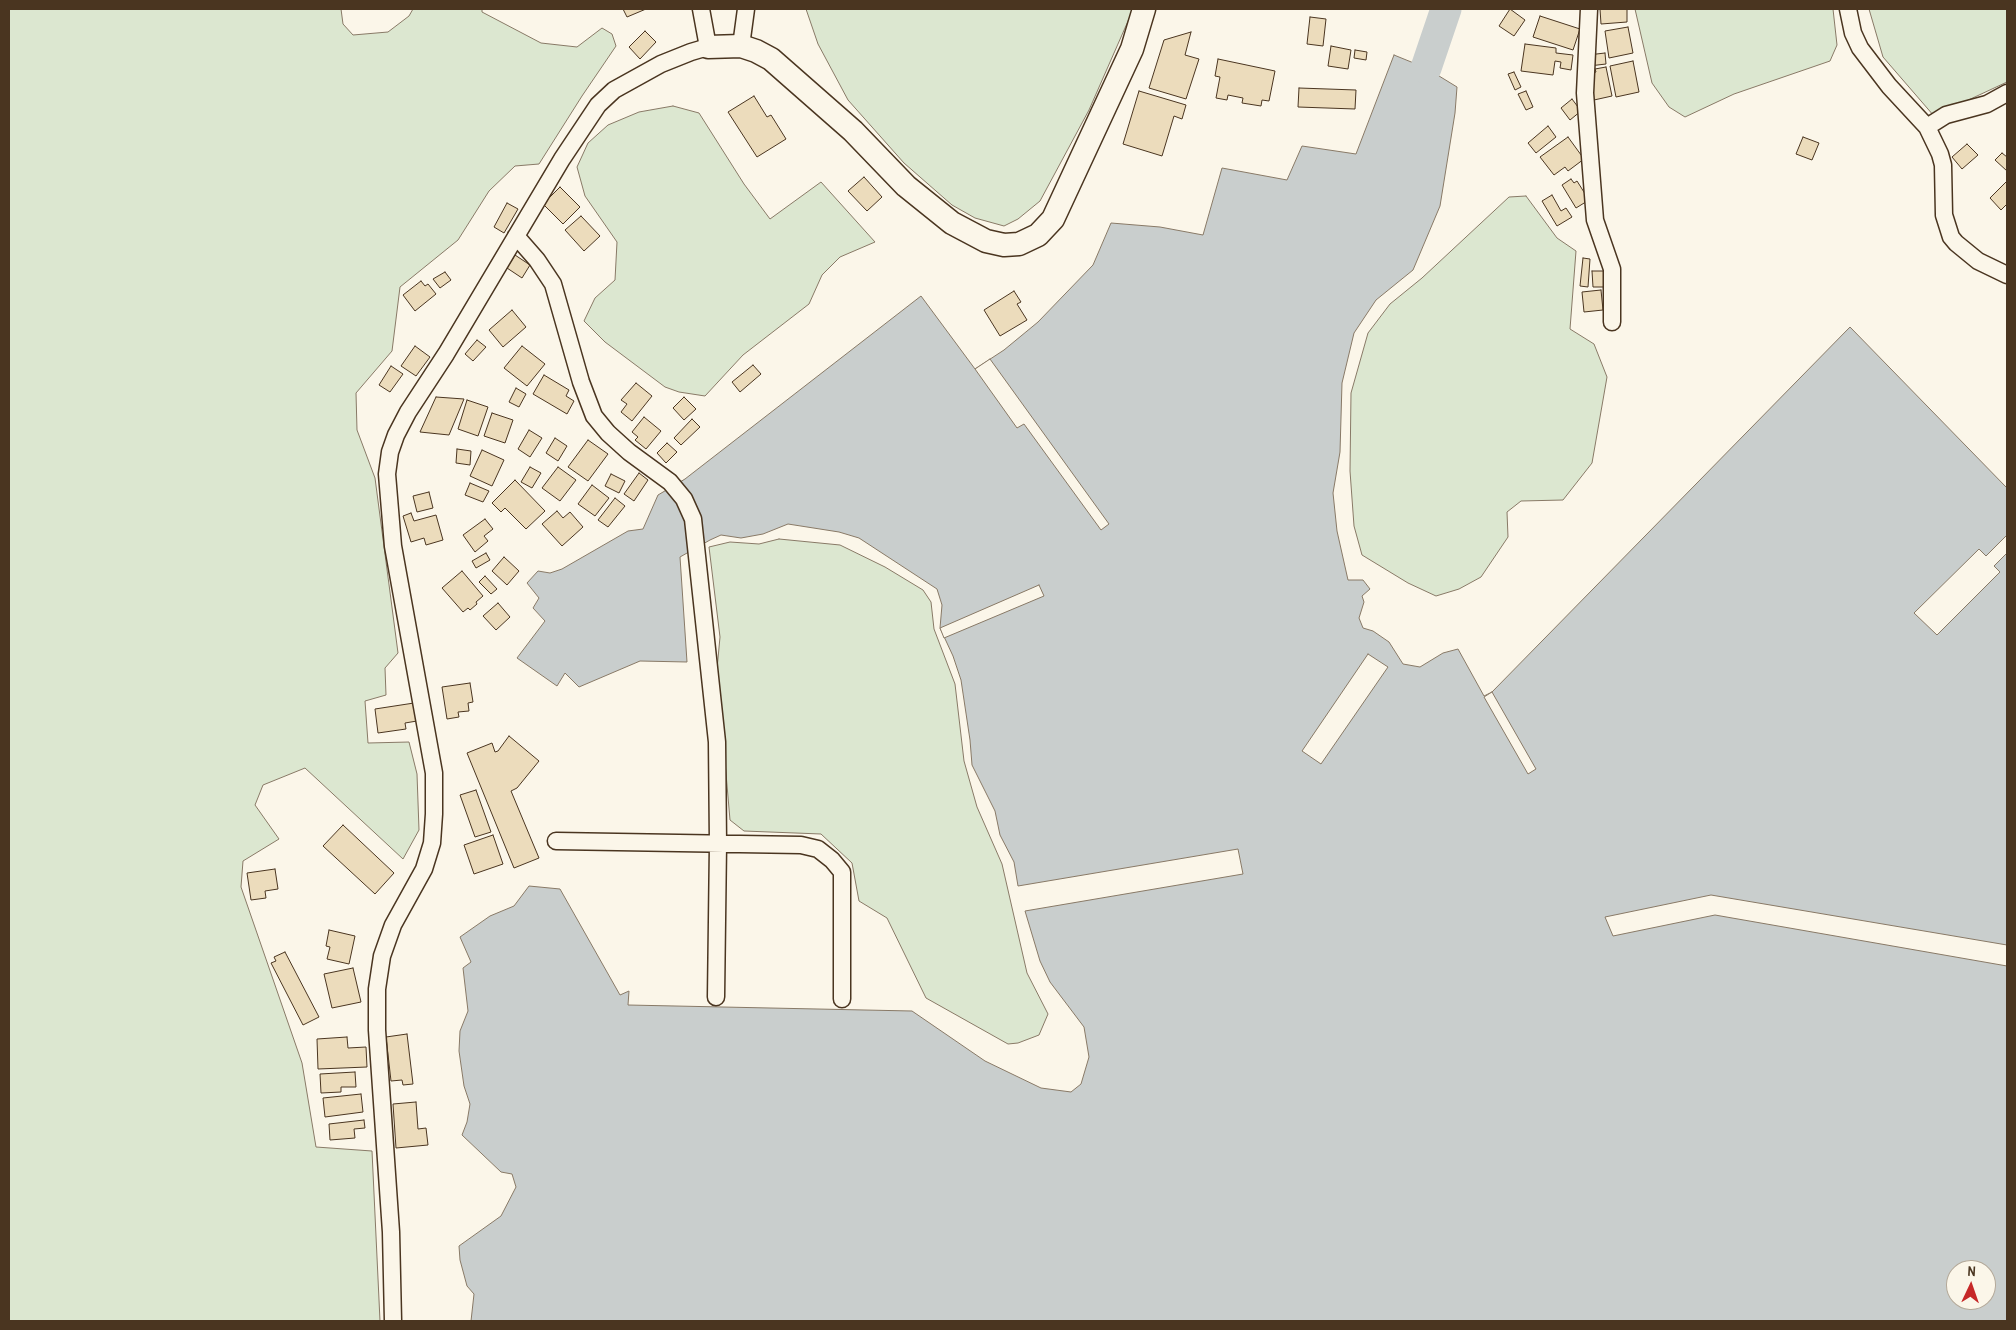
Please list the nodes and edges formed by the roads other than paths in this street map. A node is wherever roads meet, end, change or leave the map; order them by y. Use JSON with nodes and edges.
{"nodes":[{"id":1,"x":702,"y":9,"type":"edge"},
{"id":2,"x":746,"y":9,"type":"edge"},
{"id":3,"x":1144,"y":9,"type":"edge"},
{"id":4,"x":1589,"y":9,"type":"edge"},
{"id":5,"x":1848,"y":9,"type":"edge"},
{"id":6,"x":741,"y":46,"type":"junction"},
{"id":7,"x":708,"y":47,"type":"junction"},
{"id":8,"x":2007,"y":93,"type":"edge"},
{"id":9,"x":1927,"y":127,"type":"junction"},
{"id":10,"x":516,"y":236,"type":"junction"},
{"id":11,"x":2007,"y":275,"type":"edge"},
{"id":12,"x":1612,"y":322,"type":"dead end"},
{"id":13,"x":556,"y":840,"type":"dead end"},
{"id":14,"x":718,"y":844,"type":"junction"},
{"id":15,"x":716,"y":997,"type":"dead end"},
{"id":16,"x":842,"y":999,"type":"dead end"},
{"id":17,"x":393,"y":1321,"type":"edge"}],
"edges":[{"from":1,"to":7,"type":"street"},
{"from":2,"to":6,"type":"street"},
{"from":3,"to":6,"type":"street"},
{"from":4,"to":12,"type":"street"},
{"from":5,"to":9,"type":"street"},
{"from":6,"to":7,"type":"street"},
{"from":7,"to":10,"type":"street"},
{"from":8,"to":9,"type":"street"},
{"from":9,"to":11,"type":"street"},
{"from":10,"to":14,"type":"street"},
{"from":10,"to":17,"type":"street"},
{"from":13,"to":14,"type":"street"},
{"from":14,"to":15,"type":"street"},
{"from":14,"to":16,"type":"street"}]}
